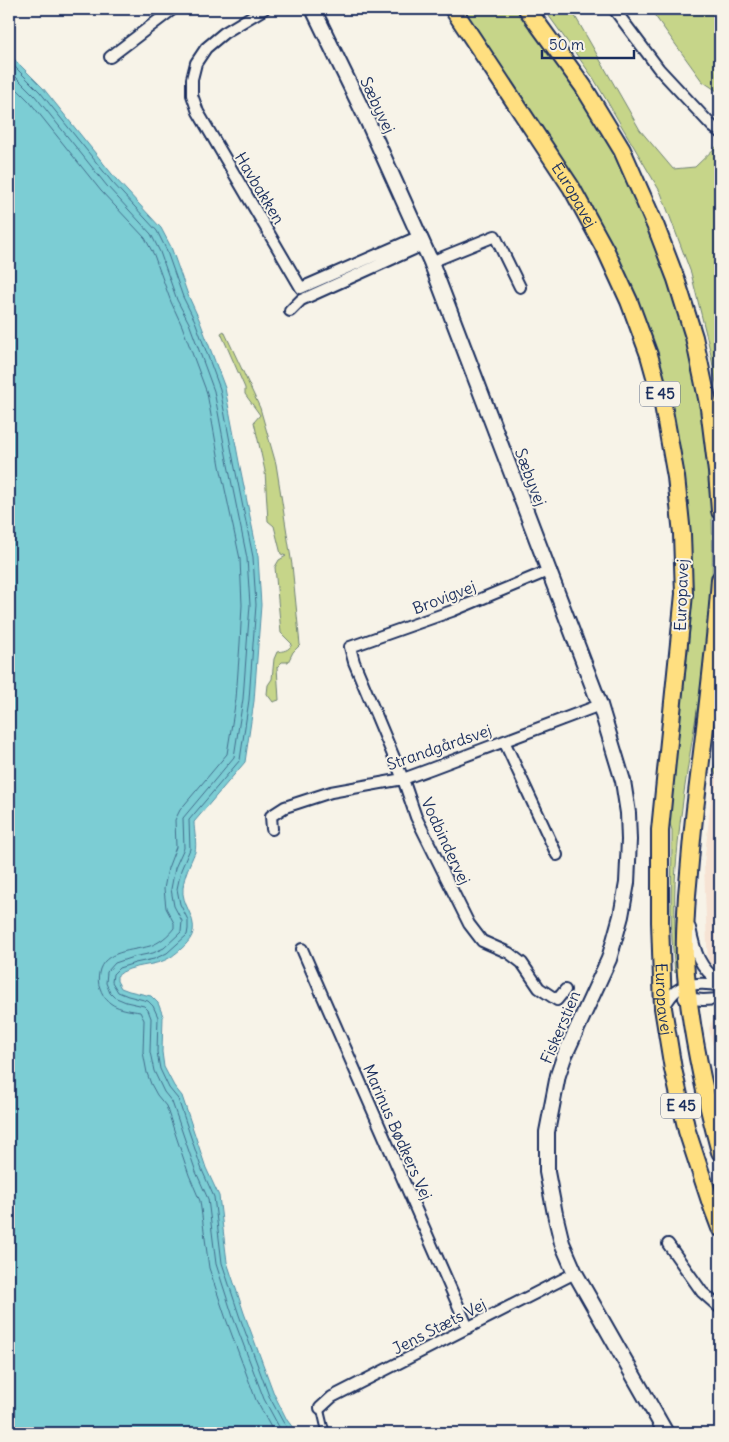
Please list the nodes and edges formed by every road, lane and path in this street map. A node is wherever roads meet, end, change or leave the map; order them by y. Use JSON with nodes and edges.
{"nodes":[{"id":1,"x":173,"y":9,"type":"edge"},
{"id":2,"x":264,"y":9,"type":"edge"},
{"id":3,"x":313,"y":9,"type":"edge"},
{"id":4,"x":453,"y":9,"type":"edge"},
{"id":5,"x":527,"y":9,"type":"edge"},
{"id":6,"x":614,"y":9,"type":"edge"},
{"id":7,"x":110,"y":57,"type":"dead end"},
{"id":8,"x":720,"y":132,"type":"edge"},
{"id":9,"x":421,"y":240,"type":"junction"},
{"id":10,"x":431,"y":262,"type":"junction"},
{"id":11,"x":520,"y":287,"type":"dead end"},
{"id":12,"x":290,"y":311,"type":"dead end"},
{"id":13,"x":720,"y":511,"type":"edge"},
{"id":14,"x":548,"y":571,"type":"junction"},
{"id":15,"x":720,"y":579,"type":"edge"},
{"id":16,"x":350,"y":647,"type":"joint"},
{"id":17,"x":600,"y":705,"type":"junction"},
{"id":18,"x":504,"y":741,"type":"junction"},
{"id":19,"x":403,"y":778,"type":"junction"},
{"id":20,"x":272,"y":830,"type":"dead end"},
{"id":21,"x":557,"y":855,"type":"dead end"},
{"id":22,"x":686,"y":910,"type":"junction"},
{"id":23,"x":302,"y":949,"type":"dead end"},
{"id":24,"x":662,"y":979,"type":"junction"},
{"id":25,"x":720,"y":982,"type":"edge"},
{"id":26,"x":720,"y":986,"type":"edge"},
{"id":27,"x":565,"y":990,"type":"dead end"},
{"id":28,"x":684,"y":992,"type":"junction"},
{"id":29,"x":720,"y":999,"type":"edge"},
{"id":30,"x":663,"y":1008,"type":"junction"},
{"id":31,"x":720,"y":1152,"type":"edge"},
{"id":32,"x":720,"y":1228,"type":"edge"},
{"id":33,"x":668,"y":1244,"type":"dead end"},
{"id":34,"x":575,"y":1273,"type":"junction"},
{"id":35,"x":720,"y":1308,"type":"edge"},
{"id":36,"x":468,"y":1328,"type":"junction"},
{"id":37,"x":320,"y":1408,"type":"joint"},
{"id":38,"x":328,"y":1433,"type":"edge"},
{"id":39,"x":666,"y":1433,"type":"edge"}],
"edges":[{"from":1,"to":7,"type":"street"},
{"from":2,"to":9,"type":"street","name":"Havbakken"},
{"from":3,"to":9,"type":"street","name":"Sæbyvej"},
{"from":4,"to":24,"type":"main road","name":"Europavej","number":"E 45"},
{"from":5,"to":13,"type":"main road","number":"E 45"},
{"from":6,"to":8,"type":"street"},
{"from":9,"to":10,"type":"street","name":"Sæbyvej"},
{"from":9,"to":12,"type":"street"},
{"from":10,"to":11,"type":"street"},
{"from":10,"to":14,"type":"street","name":"Sæbyvej"},
{"from":14,"to":16,"type":"street","name":"Brovigvej"},
{"from":14,"to":17,"type":"street","name":"Sæbyvej"},
{"from":15,"to":22,"type":"main road","name":"Europavej","number":"E 45"},
{"from":16,"to":19,"type":"street","name":"Vodbindervej"},
{"from":17,"to":18,"type":"street","name":"Strandgårdsvej"},
{"from":17,"to":34,"type":"street","name":"Fiskerstien"},
{"from":18,"to":19,"type":"street","name":"Strandgårdsvej"},
{"from":18,"to":21,"type":"street"},
{"from":19,"to":20,"type":"street","name":"Strandgårdsvej"},
{"from":19,"to":27,"type":"street","name":"Vodbindervej"},
{"from":22,"to":25,"type":"street"},
{"from":22,"to":28,"type":"main road","name":"Europavej","number":"E 45"},
{"from":23,"to":36,"type":"street","name":"Marinus Bødkers Vej"},
{"from":24,"to":28,"type":"street"},
{"from":24,"to":30,"type":"main road","name":"Europavej","number":"E 45"},
{"from":26,"to":28,"type":"street"},
{"from":28,"to":29,"type":"street"},
{"from":28,"to":30,"type":"street"},
{"from":28,"to":31,"type":"main road","name":"Europavej","number":"E 45"},
{"from":30,"to":32,"type":"main road","name":"Europavej","number":"E 45"},
{"from":33,"to":35,"type":"street"},
{"from":34,"to":36,"type":"street","name":"Jens Stæts Vej"},
{"from":34,"to":39,"type":"street","name":"Fiskerstien"},
{"from":36,"to":37,"type":"street","name":"Jens Stæts Vej"},
{"from":37,"to":38,"type":"lane"}]}
